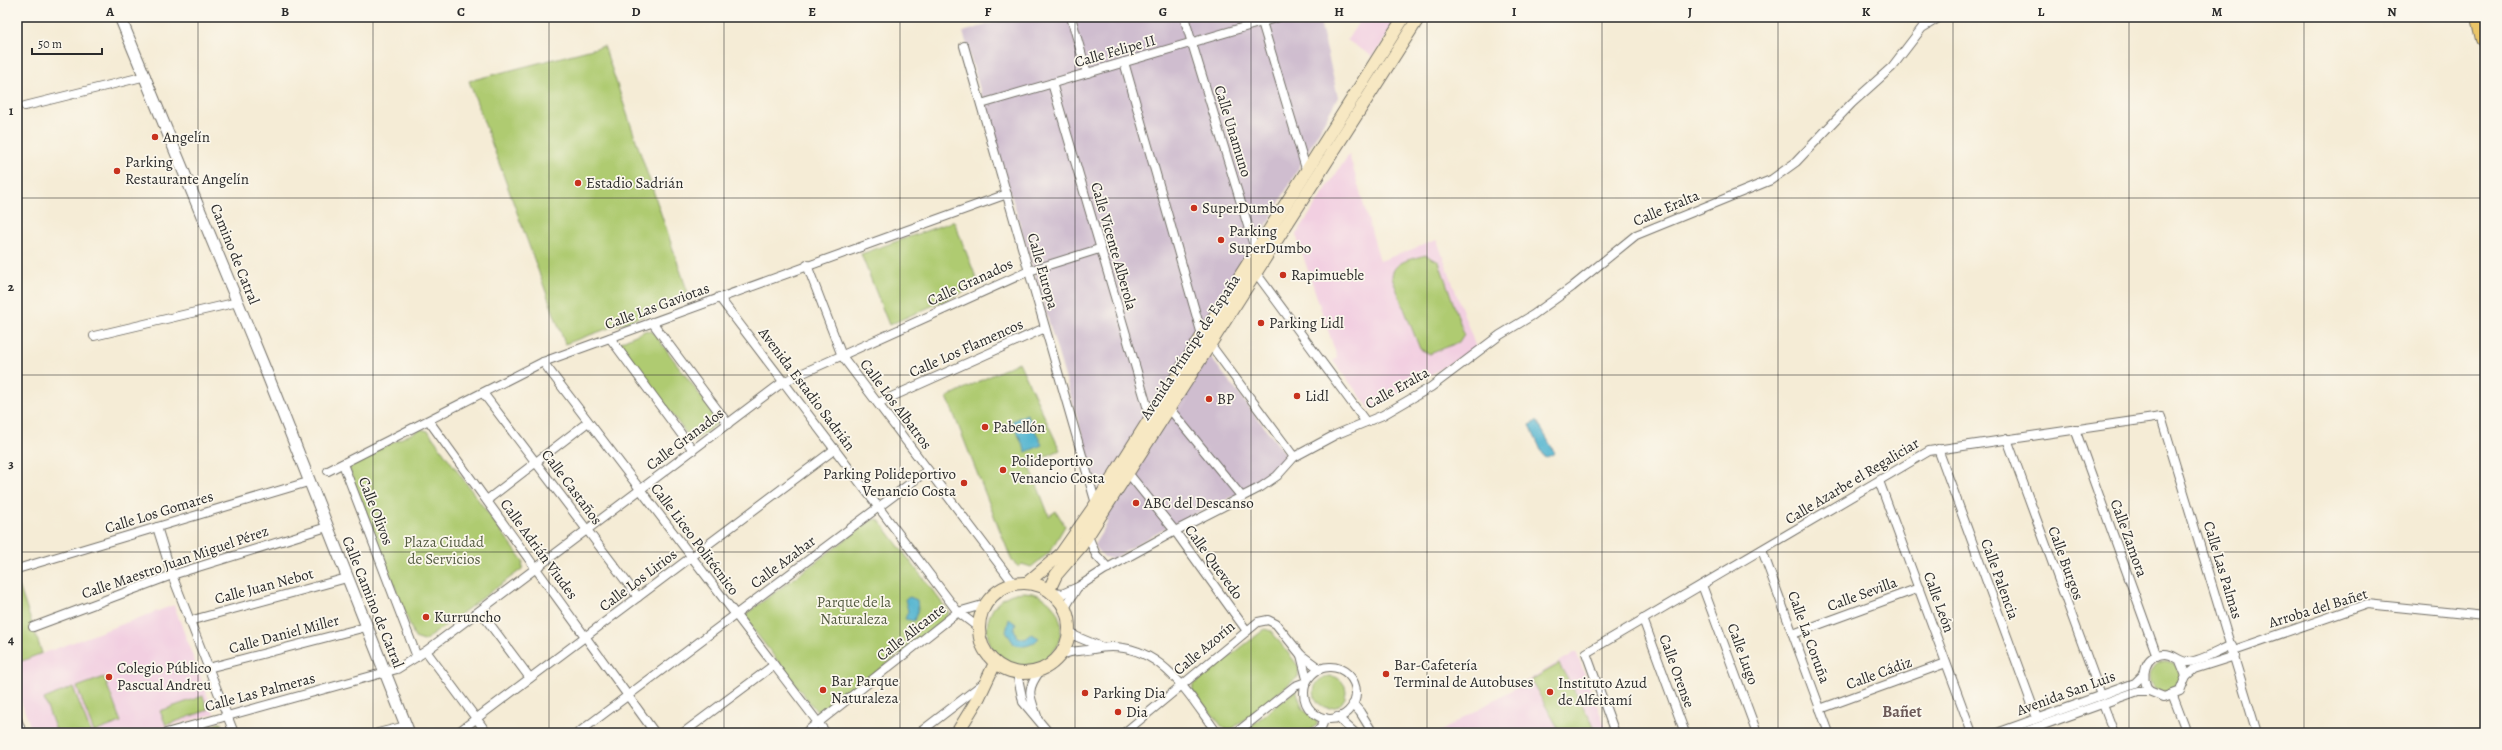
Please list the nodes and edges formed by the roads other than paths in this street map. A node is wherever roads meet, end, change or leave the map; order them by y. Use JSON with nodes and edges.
{"nodes":[{"id":1,"x":120,"y":17,"type":"edge"},
{"id":2,"x":1071,"y":17,"type":"edge"},
{"id":3,"x":1184,"y":17,"type":"edge"},
{"id":4,"x":1279,"y":17,"type":"edge"},
{"id":5,"x":1404,"y":17,"type":"edge"},
{"id":6,"x":1419,"y":17,"type":"edge"},
{"id":7,"x":1940,"y":17,"type":"edge"},
{"id":8,"x":2480,"y":17,"type":"edge"},
{"id":9,"x":1262,"y":22,"type":"junction"},
{"id":10,"x":2485,"y":39,"type":"edge"},
{"id":11,"x":1191,"y":43,"type":"junction"},
{"id":12,"x":964,"y":46,"type":"dead end"},
{"id":13,"x":1124,"y":62,"type":"junction"},
{"id":14,"x":1087,"y":73,"type":"junction"},
{"id":15,"x":146,"y":76,"type":"junction"},
{"id":16,"x":1052,"y":83,"type":"junction"},
{"id":17,"x":981,"y":104,"type":"junction"},
{"id":18,"x":25,"y":106,"type":"dead end"},
{"id":19,"x":1307,"y":172,"type":"junction"},
{"id":20,"x":1007,"y":194,"type":"junction"},
{"id":21,"x":1099,"y":249,"type":"junction"},
{"id":22,"x":1256,"y":252,"type":"junction"},
{"id":23,"x":807,"y":265,"type":"junction"},
{"id":24,"x":1029,"y":271,"type":"junction"},
{"id":25,"x":1256,"y":273,"type":"junction"},
{"id":26,"x":719,"y":297,"type":"junction"},
{"id":27,"x":238,"y":302,"type":"junction"},
{"id":28,"x":652,"y":322,"type":"junction"},
{"id":29,"x":1045,"y":328,"type":"junction"},
{"id":30,"x":94,"y":336,"type":"dead end"},
{"id":31,"x":610,"y":338,"type":"junction"},
{"id":32,"x":1206,"y":340,"type":"junction"},
{"id":33,"x":842,"y":356,"type":"junction"},
{"id":34,"x":543,"y":362,"type":"junction"},
{"id":35,"x":783,"y":382,"type":"junction"},
{"id":36,"x":483,"y":393,"type":"junction"},
{"id":37,"x":878,"y":403,"type":"junction"},
{"id":38,"x":1169,"y":408,"type":"junction"},
{"id":39,"x":1150,"y":416,"type":"junction"},
{"id":40,"x":2161,"y":417,"type":"joint"},
{"id":41,"x":429,"y":421,"type":"junction"},
{"id":42,"x":588,"y":422,"type":"junction"},
{"id":43,"x":1366,"y":422,"type":"junction"},
{"id":44,"x":728,"y":424,"type":"junction"},
{"id":45,"x":2075,"y":429,"type":"junction"},
{"id":46,"x":2006,"y":439,"type":"junction"},
{"id":47,"x":835,"y":449,"type":"junction"},
{"id":48,"x":1938,"y":449,"type":"junction"},
{"id":49,"x":693,"y":450,"type":"junction"},
{"id":50,"x":1294,"y":457,"type":"junction"},
{"id":51,"x":536,"y":462,"type":"junction"},
{"id":52,"x":343,"y":464,"type":"junction"},
{"id":53,"x":928,"y":470,"type":"junction"},
{"id":54,"x":328,"y":471,"type":"dead end"},
{"id":55,"x":1128,"y":473,"type":"junction"},
{"id":56,"x":1879,"y":481,"type":"junction"},
{"id":57,"x":308,"y":482,"type":"junction"},
{"id":58,"x":640,"y":490,"type":"junction"},
{"id":59,"x":1242,"y":497,"type":"junction"},
{"id":60,"x":487,"y":500,"type":"junction"},
{"id":61,"x":1096,"y":504,"type":"junction"},
{"id":62,"x":879,"y":507,"type":"junction"},
{"id":63,"x":157,"y":527,"type":"junction"},
{"id":64,"x":327,"y":527,"type":"junction"},
{"id":65,"x":587,"y":530,"type":"junction"},
{"id":66,"x":1175,"y":531,"type":"junction"},
{"id":67,"x":1088,"y":536,"type":"junction"},
{"id":68,"x":1762,"y":550,"type":"junction"},
{"id":69,"x":692,"y":557,"type":"junction"},
{"id":70,"x":536,"y":568,"type":"junction"},
{"id":71,"x":1108,"y":568,"type":"junction"},
{"id":72,"x":17,"y":569,"type":"edge"},
{"id":73,"x":172,"y":575,"type":"junction"},
{"id":74,"x":347,"y":578,"type":"junction"},
{"id":75,"x":1027,"y":583,"type":"junction"},
{"id":76,"x":1014,"y":584,"type":"junction"},
{"id":77,"x":1702,"y":585,"type":"junction"},
{"id":78,"x":1078,"y":587,"type":"junction"},
{"id":79,"x":1919,"y":588,"type":"junction"},
{"id":80,"x":1051,"y":592,"type":"junction"},
{"id":81,"x":638,"y":597,"type":"junction"},
{"id":82,"x":986,"y":604,"type":"junction"},
{"id":83,"x":1065,"y":608,"type":"junction"},
{"id":84,"x":480,"y":611,"type":"junction"},
{"id":85,"x":958,"y":612,"type":"junction"},
{"id":86,"x":736,"y":615,"type":"junction"},
{"id":87,"x":2485,"y":616,"type":"edge"},
{"id":88,"x":1643,"y":619,"type":"junction"},
{"id":89,"x":189,"y":621,"type":"junction"},
{"id":90,"x":33,"y":627,"type":"dead end"},
{"id":91,"x":366,"y":627,"type":"junction"},
{"id":92,"x":979,"y":628,"type":"junction"},
{"id":93,"x":1070,"y":630,"type":"junction"},
{"id":94,"x":1247,"y":631,"type":"junction"},
{"id":95,"x":1793,"y":634,"type":"junction"},
{"id":96,"x":585,"y":637,"type":"junction"},
{"id":97,"x":1099,"y":646,"type":"junction"},
{"id":98,"x":2234,"y":650,"type":"junction"},
{"id":99,"x":426,"y":651,"type":"junction"},
{"id":100,"x":1301,"y":655,"type":"junction"},
{"id":101,"x":1060,"y":656,"type":"junction"},
{"id":102,"x":2157,"y":656,"type":"junction"},
{"id":103,"x":417,"y":657,"type":"junction"},
{"id":104,"x":2180,"y":661,"type":"junction"},
{"id":105,"x":995,"y":663,"type":"junction"},
{"id":106,"x":1946,"y":663,"type":"junction"},
{"id":107,"x":774,"y":665,"type":"junction"},
{"id":108,"x":208,"y":668,"type":"junction"},
{"id":109,"x":1320,"y":669,"type":"junction"},
{"id":110,"x":1011,"y":671,"type":"junction"},
{"id":111,"x":1040,"y":671,"type":"junction"},
{"id":112,"x":385,"y":673,"type":"junction"},
{"id":113,"x":2143,"y":675,"type":"junction"},
{"id":114,"x":2186,"y":676,"type":"junction"},
{"id":115,"x":530,"y":678,"type":"junction"},
{"id":116,"x":987,"y":681,"type":"junction"},
{"id":117,"x":1307,"y":681,"type":"junction"},
{"id":118,"x":1182,"y":685,"type":"junction"},
{"id":119,"x":2149,"y":691,"type":"junction"},
{"id":120,"x":2101,"y":695,"type":"junction"},
{"id":121,"x":628,"y":696,"type":"junction"},
{"id":122,"x":2173,"y":696,"type":"junction"},
{"id":123,"x":979,"y":697,"type":"junction"},
{"id":124,"x":1353,"y":704,"type":"junction"},
{"id":125,"x":2103,"y":704,"type":"junction"},
{"id":126,"x":1820,"y":709,"type":"junction"},
{"id":127,"x":226,"y":715,"type":"junction"},
{"id":128,"x":1337,"y":717,"type":"junction"},
{"id":129,"x":1038,"y":718,"type":"junction"},
{"id":130,"x":1326,"y":718,"type":"junction"},
{"id":131,"x":2037,"y":718,"type":"junction"},
{"id":132,"x":17,"y":719,"type":"edge"},
{"id":133,"x":476,"y":719,"type":"junction"},
{"id":134,"x":818,"y":723,"type":"junction"},
{"id":135,"x":408,"y":729,"type":"edge"},
{"id":136,"x":22,"y":733,"type":"edge"},
{"id":137,"x":166,"y":733,"type":"edge"},
{"id":138,"x":234,"y":733,"type":"edge"},
{"id":139,"x":378,"y":733,"type":"edge"},
{"id":140,"x":457,"y":733,"type":"edge"},
{"id":141,"x":487,"y":733,"type":"edge"},
{"id":142,"x":578,"y":733,"type":"edge"},
{"id":143,"x":655,"y":733,"type":"edge"},
{"id":144,"x":683,"y":733,"type":"edge"},
{"id":145,"x":805,"y":733,"type":"edge"},
{"id":146,"x":826,"y":733,"type":"edge"},
{"id":147,"x":919,"y":733,"type":"edge"},
{"id":148,"x":957,"y":733,"type":"edge"},
{"id":149,"x":1049,"y":733,"type":"edge"},
{"id":150,"x":1124,"y":733,"type":"edge"},
{"id":151,"x":1217,"y":733,"type":"edge"},
{"id":152,"x":1236,"y":733,"type":"edge"},
{"id":153,"x":1314,"y":733,"type":"edge"},
{"id":154,"x":1355,"y":733,"type":"edge"},
{"id":155,"x":1373,"y":733,"type":"edge"},
{"id":156,"x":1615,"y":733,"type":"edge"},
{"id":157,"x":1685,"y":733,"type":"edge"},
{"id":158,"x":1757,"y":733,"type":"edge"},
{"id":159,"x":1829,"y":733,"type":"edge"},
{"id":160,"x":1972,"y":733,"type":"edge"},
{"id":161,"x":1997,"y":733,"type":"edge"},
{"id":162,"x":2021,"y":733,"type":"edge"},
{"id":163,"x":2114,"y":733,"type":"edge"},
{"id":164,"x":2187,"y":733,"type":"edge"},
{"id":165,"x":2257,"y":733,"type":"edge"}],
"edges":[{"from":1,"to":15,"type":"street","name":"Camino de Catral"},
{"from":2,"to":14,"type":"street"},
{"from":3,"to":11,"type":"street","name":"Calle Unamuno"},
{"from":4,"to":9,"type":"street","name":"Calle Felipe II"},
{"from":5,"to":19,"type":"main road","name":"Avenida Príncipe de España"},
{"from":6,"to":25,"type":"main road","name":"Avenida Príncipe de España"},
{"from":7,"to":43,"type":"street","name":"Calle Eralta"},
{"from":8,"to":10,"type":"highway"},
{"from":9,"to":11,"type":"street","name":"Calle Felipe II"},
{"from":9,"to":19,"type":"street"},
{"from":11,"to":13,"type":"street","name":"Calle Felipe II"},
{"from":11,"to":22,"type":"street","name":"Calle Unamuno"},
{"from":12,"to":17,"type":"street","name":"Calle Europa"},
{"from":13,"to":14,"type":"street","name":"Calle Felipe II"},
{"from":13,"to":32,"type":"street"},
{"from":14,"to":16,"type":"street","name":"Calle Felipe II"},
{"from":15,"to":18,"type":"street"},
{"from":15,"to":27,"type":"street","name":"Camino de Catral"},
{"from":16,"to":17,"type":"street","name":"Calle Felipe II"},
{"from":16,"to":21,"type":"street","name":"Calle Vicente Alberola"},
{"from":17,"to":20,"type":"street","name":"Calle Europa"},
{"from":19,"to":22,"type":"main road","name":"Avenida Príncipe de España"},
{"from":20,"to":23,"type":"street","name":"Calle Las Gaviotas"},
{"from":20,"to":24,"type":"street","name":"Calle Europa"},
{"from":21,"to":24,"type":"street","name":"Calle Granados"},
{"from":21,"to":39,"type":"street","name":"Calle Vicente Alberola"},
{"from":22,"to":32,"type":"main road","name":"Avenida Príncipe de España"},
{"from":23,"to":26,"type":"street","name":"Calle Las Gaviotas"},
{"from":23,"to":33,"type":"street","name":"Calle Los Albatros"},
{"from":24,"to":29,"type":"street","name":"Calle Europa"},
{"from":24,"to":33,"type":"street","name":"Calle Granados"},
{"from":25,"to":32,"type":"main road","name":"Avenida Príncipe de España"},
{"from":25,"to":43,"type":"street"},
{"from":26,"to":28,"type":"street","name":"Calle Las Gaviotas"},
{"from":26,"to":35,"type":"street","name":"Avenida Estadio Sadrián"},
{"from":27,"to":30,"type":"street"},
{"from":27,"to":57,"type":"street","name":"Camino de Catral"},
{"from":28,"to":31,"type":"street","name":"Calle Las Gaviotas"},
{"from":28,"to":44,"type":"street"},
{"from":29,"to":37,"type":"street","name":"Calle Los Flamencos"},
{"from":29,"to":61,"type":"street","name":"Calle Europa"},
{"from":31,"to":34,"type":"street","name":"Calle Las Gaviotas"},
{"from":31,"to":49,"type":"street"},
{"from":32,"to":38,"type":"main road","name":"Avenida Príncipe de España"},
{"from":32,"to":39,"type":"main road","name":"Avenida Príncipe de España"},
{"from":32,"to":50,"type":"street"},
{"from":33,"to":35,"type":"street","name":"Calle Granados"},
{"from":33,"to":37,"type":"street","name":"Calle Los Albatros"},
{"from":34,"to":36,"type":"street","name":"Calle Las Gaviotas"},
{"from":34,"to":42,"type":"street","name":"Calle Liceo Politécnico"},
{"from":35,"to":44,"type":"street","name":"Calle Granados"},
{"from":35,"to":47,"type":"street","name":"Avenida Estadio Sadrián"},
{"from":36,"to":41,"type":"street","name":"Calle Las Gaviotas"},
{"from":36,"to":51,"type":"street","name":"Calle Castaños"},
{"from":37,"to":53,"type":"street","name":"Calle Los Albatros"},
{"from":38,"to":55,"type":"main road","name":"Avenida Príncipe de España"},
{"from":38,"to":59,"type":"street"},
{"from":39,"to":61,"type":"main road","name":"Avenida Príncipe de España"},
{"from":40,"to":45,"type":"street","name":"Calle Azarbe el Regaliciar"},
{"from":40,"to":98,"type":"street","name":"Calle Las Palmas"},
{"from":41,"to":52,"type":"street","name":"Calle Las Gaviotas"},
{"from":41,"to":60,"type":"street","name":"Calle Adrián Viudes"},
{"from":42,"to":51,"type":"street"},
{"from":42,"to":58,"type":"street","name":"Calle Liceo Politécnico"},
{"from":43,"to":50,"type":"street","name":"Calle Eralta"},
{"from":44,"to":49,"type":"street","name":"Calle Granados"},
{"from":45,"to":46,"type":"street","name":"Calle Azarbe el Regaliciar"},
{"from":45,"to":102,"type":"street","name":"Calle Zamora"},
{"from":46,"to":48,"type":"street","name":"Calle Azarbe el Regaliciar"},
{"from":46,"to":120,"type":"street","name":"Calle Burgos"},
{"from":47,"to":62,"type":"street","name":"Avenida Estadio Sadrián"},
{"from":47,"to":69,"type":"street","name":"Calle Los Lirios"},
{"from":48,"to":56,"type":"street","name":"Calle Azarbe el Regaliciar"},
{"from":48,"to":131,"type":"street","name":"Calle Palencia"},
{"from":49,"to":58,"type":"street","name":"Calle Granados"},
{"from":50,"to":59,"type":"street","name":"Calle Eralta"},
{"from":51,"to":60,"type":"street"},
{"from":51,"to":65,"type":"street","name":"Calle Castaños"},
{"from":52,"to":54,"type":"street","name":"Calle Las Gaviotas"},
{"from":52,"to":103,"type":"street","name":"Calle Olivos"},
{"from":53,"to":62,"type":"street","name":"Calle Azahar"},
{"from":53,"to":76,"type":"street","name":"Calle Los Albatros"},
{"from":55,"to":66,"type":"street","name":"Calle Quevedo"},
{"from":55,"to":67,"type":"main road","name":"Avenida Príncipe de España"},
{"from":56,"to":68,"type":"street","name":"Calle Azarbe el Regaliciar"},
{"from":56,"to":79,"type":"street","name":"Calle León"},
{"from":57,"to":63,"type":"street","name":"Calle Los Gomares"},
{"from":57,"to":64,"type":"street","name":"Calle Camino de Catral"},
{"from":58,"to":65,"type":"street","name":"Calle Granados"},
{"from":58,"to":69,"type":"street","name":"Calle Liceo Politécnico"},
{"from":59,"to":66,"type":"street","name":"Calle Eralta"},
{"from":60,"to":70,"type":"street","name":"Calle Adrián Viudes"},
{"from":61,"to":75,"type":"main road","name":"Avenida Príncipe de España"},
{"from":62,"to":85,"type":"street","name":"Avenida Estadio Sadrián"},
{"from":62,"to":86,"type":"street","name":"Calle Azahar"},
{"from":63,"to":72,"type":"street","name":"Calle Los Gomares"},
{"from":63,"to":73,"type":"street"},
{"from":64,"to":73,"type":"street","name":"Calle Maestro Juan Miguel Pérez"},
{"from":64,"to":74,"type":"street","name":"Calle Camino de Catral"},
{"from":65,"to":70,"type":"street","name":"Calle Granados"},
{"from":65,"to":81,"type":"street","name":"Calle Castaños"},
{"from":66,"to":71,"type":"street","name":"Calle Eralta"},
{"from":66,"to":94,"type":"street","name":"Calle Quevedo"},
{"from":67,"to":71,"type":"street"},
{"from":67,"to":80,"type":"main road","name":"Avenida Príncipe de España"},
{"from":68,"to":77,"type":"street","name":"Calle Azarbe el Regaliciar"},
{"from":68,"to":95,"type":"street","name":"Calle La Coruña"},
{"from":69,"to":81,"type":"street","name":"Calle Los Lirios"},
{"from":69,"to":86,"type":"street","name":"Calle Liceo Politécnico"},
{"from":70,"to":84,"type":"street","name":"Calle Granados"},
{"from":70,"to":96,"type":"street","name":"Calle Adrián Viudes"},
{"from":71,"to":78,"type":"street","name":"Calle Eralta"},
{"from":73,"to":89,"type":"street"},
{"from":73,"to":90,"type":"street","name":"Calle Maestro Juan Miguel Pérez"},
{"from":74,"to":89,"type":"street","name":"Calle Juan Nebot"},
{"from":74,"to":91,"type":"street","name":"Calle Camino de Catral"},
{"from":75,"to":76,"type":"main road"},
{"from":75,"to":80,"type":"main road"},
{"from":76,"to":82,"type":"main road"},
{"from":77,"to":88,"type":"street","name":"Calle Azarbe el Regaliciar"},
{"from":77,"to":158,"type":"street","name":"Calle Lugo"},
{"from":78,"to":80,"type":"street"},
{"from":78,"to":83,"type":"street"},
{"from":79,"to":95,"type":"street","name":"Calle Sevilla"},
{"from":79,"to":106,"type":"street","name":"Calle León"},
{"from":80,"to":83,"type":"main road"},
{"from":81,"to":96,"type":"street","name":"Calle Los Lirios"},
{"from":82,"to":85,"type":"street"},
{"from":82,"to":92,"type":"main road"},
{"from":83,"to":93,"type":"main road"},
{"from":84,"to":99,"type":"street","name":"Calle Granados"},
{"from":84,"to":115,"type":"street"},
{"from":85,"to":92,"type":"street","name":"Avenida Estadio Sadrián"},
{"from":85,"to":134,"type":"street","name":"Calle Alicante"},
{"from":86,"to":107,"type":"street","name":"Calle Liceo Politécnico"},
{"from":86,"to":121,"type":"street","name":"Calle Azahar"},
{"from":87,"to":98,"type":"street","name":"Arroba del Bañet"},
{"from":88,"to":156,"type":"street","name":"Calle Azarbe el Regaliciar"},
{"from":88,"to":157,"type":"street","name":"Calle Orense"},
{"from":89,"to":108,"type":"street"},
{"from":91,"to":108,"type":"street","name":"Calle Daniel Miller"},
{"from":91,"to":112,"type":"street","name":"Calle Camino de Catral"},
{"from":92,"to":105,"type":"main road"},
{"from":93,"to":97,"type":"street"},
{"from":93,"to":101,"type":"main road"},
{"from":94,"to":100,"type":"street","name":"Calle Azorín"},
{"from":94,"to":118,"type":"street","name":"Calle Azorín"},
{"from":95,"to":126,"type":"street","name":"Calle La Coruña"},
{"from":96,"to":115,"type":"street","name":"Calle Los Lirios"},
{"from":96,"to":121,"type":"street","name":"Calle Adrián Viudes"},
{"from":97,"to":101,"type":"street"},
{"from":97,"to":118,"type":"street"},
{"from":98,"to":104,"type":"street"},
{"from":98,"to":114,"type":"street"},
{"from":98,"to":165,"type":"street","name":"Calle Las Palmas"},
{"from":99,"to":103,"type":"street","name":"Calle Granados"},
{"from":99,"to":133,"type":"street"},
{"from":100,"to":109,"type":"street"},
{"from":100,"to":117,"type":"street"},
{"from":101,"to":111,"type":"main road"},
{"from":102,"to":104,"type":"street"},
{"from":102,"to":113,"type":"street"},
{"from":103,"to":112,"type":"street","name":"Calle Granados"},
{"from":104,"to":114,"type":"street"},
{"from":105,"to":110,"type":"main road"},
{"from":105,"to":116,"type":"main road"},
{"from":106,"to":126,"type":"street","name":"Calle Cádiz"},
{"from":106,"to":160,"type":"street","name":"Calle León"},
{"from":107,"to":134,"type":"street","name":"Calle Liceo Politécnico"},
{"from":107,"to":144,"type":"street"},
{"from":108,"to":127,"type":"street"},
{"from":109,"to":117,"type":"street"},
{"from":109,"to":124,"type":"street"},
{"from":110,"to":111,"type":"main road"},
{"from":110,"to":123,"type":"main road"},
{"from":110,"to":129,"type":"street"},
{"from":111,"to":129,"type":"street"},
{"from":112,"to":127,"type":"street","name":"Calle Las Palmeras"},
{"from":112,"to":135,"type":"street","name":"Calle Camino de Catral"},
{"from":113,"to":119,"type":"street"},
{"from":113,"to":120,"type":"street","name":"Avenida San Luis"},
{"from":114,"to":122,"type":"street"},
{"from":115,"to":133,"type":"street","name":"Calle Los Lirios"},
{"from":116,"to":123,"type":"main road"},
{"from":116,"to":147,"type":"street"},
{"from":117,"to":130,"type":"street"},
{"from":117,"to":152,"type":"street"},
{"from":118,"to":150,"type":"street","name":"Calle Azorín"},
{"from":118,"to":151,"type":"street"},
{"from":119,"to":122,"type":"street"},
{"from":119,"to":125,"type":"street","name":"Avenida San Luis"},
{"from":120,"to":131,"type":"street","name":"Avenida San Luis"},
{"from":121,"to":142,"type":"street","name":"Calle Azahar"},
{"from":121,"to":143,"type":"street","name":"Calle Adrián Viudes"},
{"from":122,"to":164,"type":"street"},
{"from":123,"to":148,"type":"main road"},
{"from":124,"to":128,"type":"street"},
{"from":124,"to":155,"type":"street"},
{"from":125,"to":162,"type":"street","name":"Avenida San Luis"},
{"from":125,"to":163,"type":"street"},
{"from":126,"to":159,"type":"street","name":"Calle La Coruña"},
{"from":127,"to":137,"type":"street","name":"Calle Las Palmeras"},
{"from":127,"to":138,"type":"street"},
{"from":128,"to":130,"type":"street"},
{"from":128,"to":154,"type":"street"},
{"from":129,"to":149,"type":"street"},
{"from":130,"to":153,"type":"street"},
{"from":131,"to":161,"type":"street","name":"Avenida San Luis"},
{"from":132,"to":136,"type":"street"},
{"from":133,"to":140,"type":"street","name":"Calle Los Lirios"},
{"from":133,"to":141,"type":"street"},
{"from":134,"to":145,"type":"street","name":"Calle Alicante"},
{"from":134,"to":146,"type":"street","name":"Calle Liceo Politécnico"},
{"from":135,"to":139,"type":"street"}]}
